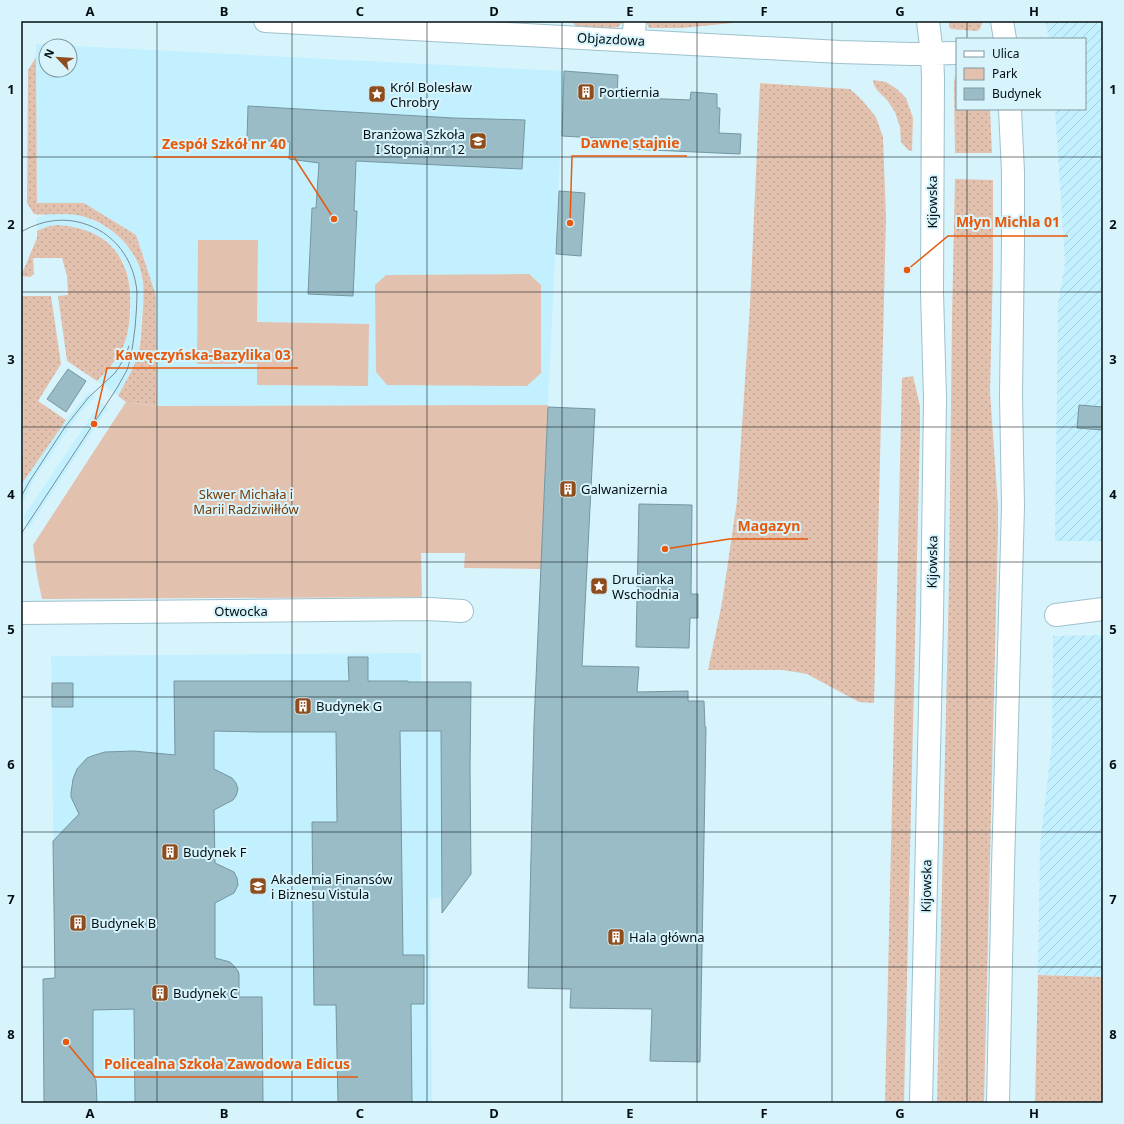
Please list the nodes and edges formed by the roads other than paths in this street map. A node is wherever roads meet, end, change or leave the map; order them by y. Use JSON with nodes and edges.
{"nodes":[{"id":1,"x":265,"y":21,"type":"edge"},
{"id":2,"x":928,"y":21,"type":"edge"},
{"id":3,"x":1002,"y":21,"type":"edge"},
{"id":4,"x":634,"y":31,"type":"edge"},
{"id":5,"x":1005,"y":38,"type":"edge"},
{"id":6,"x":956,"y":53,"type":"edge"},
{"id":7,"x":932,"y":54,"type":"junction"},
{"id":8,"x":1010,"y":110,"type":"edge"},
{"id":9,"x":1103,"y":609,"type":"edge"},
{"id":10,"x":462,"y":611,"type":"dead end"},
{"id":11,"x":21,"y":613,"type":"edge"},
{"id":12,"x":1056,"y":615,"type":"dead end"},
{"id":13,"x":920,"y":1103,"type":"edge"},
{"id":14,"x":998,"y":1103,"type":"edge"}],
"edges":[{"from":1,"to":4,"type":"street","name":"Objazdowa"},
{"from":2,"to":7,"type":"street","name":"Kijowska"},
{"from":3,"to":5,"type":"street"},
{"from":4,"to":7,"type":"street","name":"Objazdowa"},
{"from":6,"to":7,"type":"street","name":"Objazdowa"},
{"from":7,"to":13,"type":"street","name":"Kijowska"},
{"from":8,"to":14,"type":"street"},
{"from":9,"to":12,"type":"street"},
{"from":10,"to":11,"type":"street","name":"Otwocka"}]}
